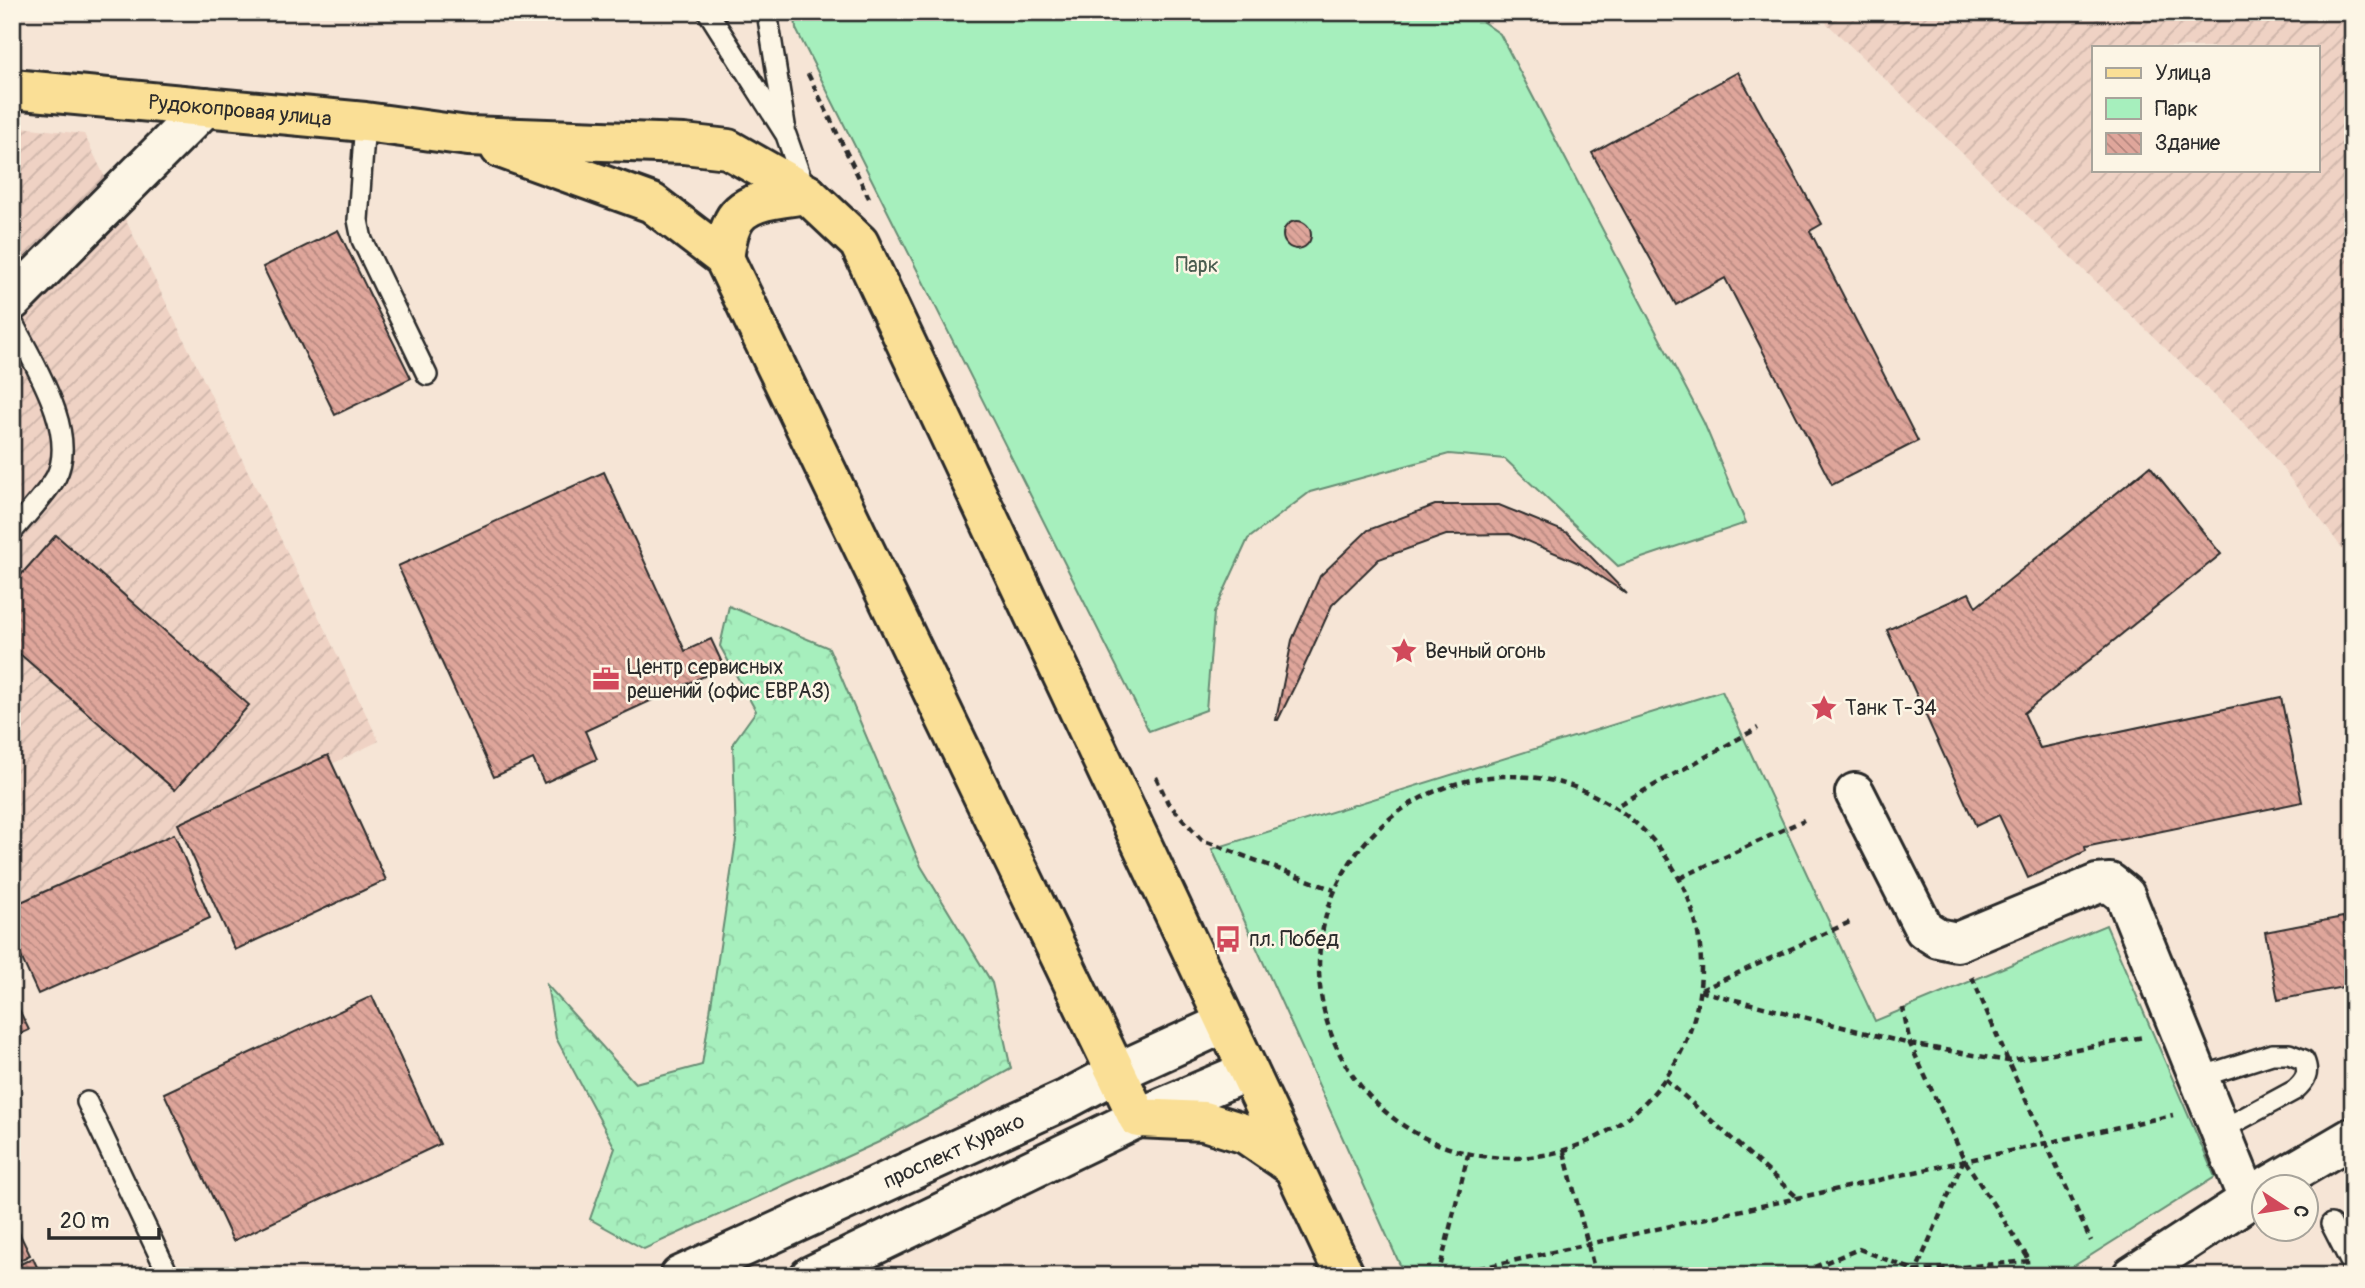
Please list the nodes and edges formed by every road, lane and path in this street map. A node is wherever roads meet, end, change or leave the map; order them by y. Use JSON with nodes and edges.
{"nodes":[{"id":1,"x":708,"y":12,"type":"edge"},
{"id":2,"x":767,"y":12,"type":"edge"},
{"id":3,"x":803,"y":65,"type":"dead end"},
{"id":4,"x":12,"y":89,"type":"edge"},
{"id":5,"x":205,"y":107,"type":"junction"},
{"id":6,"x":365,"y":122,"type":"junction"},
{"id":7,"x":786,"y":135,"type":"junction"},
{"id":8,"x":468,"y":136,"type":"junction"},
{"id":9,"x":807,"y":194,"type":"junction"},
{"id":10,"x":871,"y":203,"type":"dead end"},
{"id":11,"x":724,"y":258,"type":"junction"},
{"id":12,"x":12,"y":301,"type":"edge"},
{"id":13,"x":12,"y":321,"type":"edge"},
{"id":14,"x":427,"y":375,"type":"dead end"},
{"id":15,"x":12,"y":532,"type":"edge"},
{"id":16,"x":1758,"y":728,"type":"dead end"},
{"id":17,"x":1150,"y":765,"type":"dead end"},
{"id":18,"x":1855,"y":793,"type":"dead end"},
{"id":19,"x":1620,"y":804,"type":"junction"},
{"id":20,"x":1804,"y":820,"type":"dead end"},
{"id":21,"x":1680,"y":878,"type":"junction"},
{"id":22,"x":1334,"y":890,"type":"junction"},
{"id":23,"x":1850,"y":922,"type":"dead end"},
{"id":24,"x":1957,"y":942,"type":"junction"},
{"id":25,"x":1700,"y":991,"type":"junction"},
{"id":26,"x":1903,"y":1008,"type":"dead end"},
{"id":27,"x":1225,"y":1023,"type":"junction"},
{"id":28,"x":2181,"y":1030,"type":"junction"},
{"id":29,"x":1910,"y":1044,"type":"junction"},
{"id":30,"x":2008,"y":1061,"type":"junction"},
{"id":31,"x":1248,"y":1071,"type":"junction"},
{"id":32,"x":1118,"y":1072,"type":"junction"},
{"id":33,"x":1665,"y":1079,"type":"junction"},
{"id":34,"x":87,"y":1102,"type":"dead end"},
{"id":35,"x":2210,"y":1104,"type":"junction"},
{"id":36,"x":1138,"y":1118,"type":"junction"},
{"id":37,"x":2353,"y":1137,"type":"edge"},
{"id":38,"x":2046,"y":1143,"type":"junction"},
{"id":39,"x":1564,"y":1152,"type":"junction"},
{"id":40,"x":1468,"y":1155,"type":"junction"},
{"id":41,"x":1964,"y":1159,"type":"junction"},
{"id":42,"x":1296,"y":1168,"type":"junction"},
{"id":43,"x":2294,"y":1172,"type":"edge"},
{"id":44,"x":2250,"y":1174,"type":"edge"},
{"id":45,"x":1797,"y":1197,"type":"junction"},
{"id":46,"x":2250,"y":1199,"type":"edge"},
{"id":47,"x":2332,"y":1224,"type":"dead end"},
{"id":48,"x":2091,"y":1241,"type":"dead end"},
{"id":49,"x":1588,"y":1243,"type":"junction"},
{"id":50,"x":2353,"y":1267,"type":"edge"},
{"id":51,"x":1915,"y":1273,"type":"edge"},
{"id":52,"x":2143,"y":1273,"type":"edge"},
{"id":53,"x":169,"y":1276,"type":"edge"},
{"id":54,"x":680,"y":1276,"type":"edge"},
{"id":55,"x":810,"y":1276,"type":"edge"},
{"id":56,"x":1345,"y":1276,"type":"edge"},
{"id":57,"x":1438,"y":1276,"type":"edge"},
{"id":58,"x":1444,"y":1276,"type":"edge"},
{"id":59,"x":1596,"y":1276,"type":"edge"},
{"id":60,"x":1792,"y":1276,"type":"edge"}],
"edges":[{"from":1,"to":7,"type":"lane"},
{"from":2,"to":7,"type":"lane"},
{"from":3,"to":10,"type":"path"},
{"from":4,"to":5,"type":"main road","name":"Рудокопровая улица"},
{"from":5,"to":6,"type":"main road","name":"Рудокопровая улица"},
{"from":5,"to":12,"type":"street"},
{"from":6,"to":8,"type":"main road","name":"Рудокопровая улица"},
{"from":6,"to":14,"type":"lane"},
{"from":7,"to":9,"type":"lane"},
{"from":8,"to":9,"type":"main road"},
{"from":8,"to":11,"type":"main road"},
{"from":9,"to":11,"type":"main road"},
{"from":9,"to":27,"type":"main road"},
{"from":11,"to":32,"type":"main road"},
{"from":13,"to":15,"type":"lane"},
{"from":16,"to":19,"type":"path"},
{"from":17,"to":22,"type":"path"},
{"from":18,"to":24,"type":"street"},
{"from":19,"to":21,"type":"path"},
{"from":19,"to":22,"type":"path"},
{"from":20,"to":21,"type":"path"},
{"from":21,"to":25,"type":"path"},
{"from":22,"to":40,"type":"path"},
{"from":23,"to":25,"type":"path"},
{"from":24,"to":28,"type":"street"},
{"from":24,"to":30,"type":"path"},
{"from":25,"to":29,"type":"path"},
{"from":25,"to":33,"type":"path"},
{"from":26,"to":29,"type":"path"},
{"from":27,"to":31,"type":"main road"},
{"from":27,"to":32,"type":"street","name":"проспект Курако"},
{"from":28,"to":30,"type":"path"},
{"from":28,"to":35,"type":"street"},
{"from":29,"to":30,"type":"path"},
{"from":29,"to":41,"type":"path"},
{"from":30,"to":38,"type":"path"},
{"from":31,"to":36,"type":"street"},
{"from":31,"to":42,"type":"main road"},
{"from":32,"to":36,"type":"main road"},
{"from":32,"to":54,"type":"street","name":"проспект Курако"},
{"from":33,"to":39,"type":"path"},
{"from":33,"to":45,"type":"path"},
{"from":34,"to":53,"type":"lane"},
{"from":35,"to":38,"type":"path"},
{"from":35,"to":44,"type":"street"},
{"from":36,"to":42,"type":"main road"},
{"from":36,"to":55,"type":"street"},
{"from":37,"to":43,"type":"street"},
{"from":38,"to":41,"type":"path"},
{"from":38,"to":48,"type":"path"},
{"from":39,"to":40,"type":"path"},
{"from":39,"to":49,"type":"path"},
{"from":40,"to":57,"type":"path"},
{"from":41,"to":45,"type":"path"},
{"from":41,"to":51,"type":"path"},
{"from":41,"to":51,"type":"path"},
{"from":42,"to":56,"type":"main road"},
{"from":45,"to":49,"type":"path"},
{"from":46,"to":52,"type":"street"},
{"from":47,"to":50,"type":"lane"},
{"from":49,"to":58,"type":"path"},
{"from":49,"to":59,"type":"path"},
{"from":51,"to":60,"type":"path"}]}
